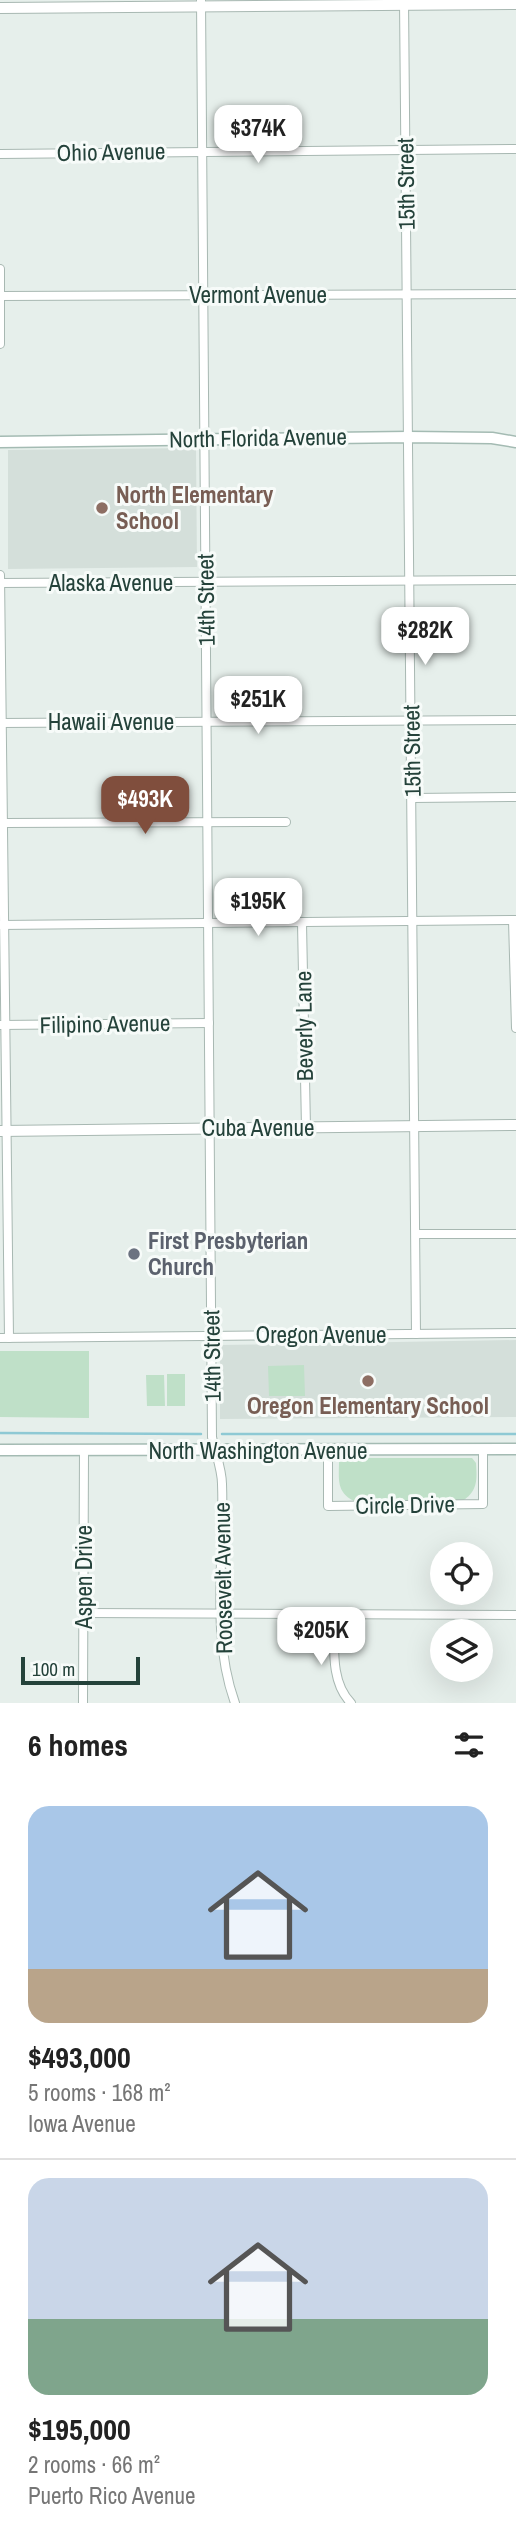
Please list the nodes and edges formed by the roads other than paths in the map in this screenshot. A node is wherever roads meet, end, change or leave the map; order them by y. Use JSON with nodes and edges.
{"nodes":[{"id":1,"x":404,"y":2,"type":"edge"},
{"id":2,"x":201,"y":3,"type":"edge"},
{"id":3,"x":516,"y":4,"type":"edge"},
{"id":4,"x":0,"y":8,"type":"edge"},
{"id":5,"x":516,"y":149,"type":"edge"},
{"id":6,"x":202,"y":151,"type":"junction"},
{"id":7,"x":405,"y":151,"type":"junction"},
{"id":8,"x":0,"y":154,"type":"edge"},
{"id":9,"x":0,"y":269,"type":"edge"},
{"id":10,"x":407,"y":294,"type":"junction"},
{"id":11,"x":516,"y":294,"type":"edge"},
{"id":12,"x":203,"y":295,"type":"junction"},
{"id":13,"x":0,"y":296,"type":"edge"},
{"id":14,"x":0,"y":344,"type":"edge"},
{"id":15,"x":409,"y":437,"type":"junction"},
{"id":16,"x":204,"y":438,"type":"junction"},
{"id":17,"x":0,"y":442,"type":"edge"},
{"id":18,"x":516,"y":442,"type":"edge"},
{"id":19,"x":0,"y":575,"type":"edge"},
{"id":20,"x":516,"y":580,"type":"edge"},
{"id":21,"x":411,"y":582,"type":"junction"},
{"id":22,"x":0,"y":583,"type":"edge"},
{"id":23,"x":206,"y":583,"type":"junction"},
{"id":24,"x":516,"y":720,"type":"edge"},
{"id":25,"x":411,"y":721,"type":"junction"},
{"id":26,"x":207,"y":722,"type":"junction"},
{"id":27,"x":1,"y":723,"type":"edge"},
{"id":28,"x":516,"y":797,"type":"edge"},
{"id":29,"x":413,"y":798,"type":"junction"},
{"id":30,"x":208,"y":821,"type":"junction"},
{"id":31,"x":4,"y":822,"type":"junction"},
{"id":32,"x":286,"y":822,"type":"dead end"},
{"id":33,"x":2,"y":835,"type":"edge"},
{"id":34,"x":515,"y":920,"type":"edge"},
{"id":35,"x":412,"y":922,"type":"junction"},
{"id":36,"x":208,"y":923,"type":"junction"},
{"id":37,"x":302,"y":923,"type":"junction"},
{"id":38,"x":2,"y":925,"type":"edge"},
{"id":39,"x":209,"y":1023,"type":"junction"},
{"id":40,"x":2,"y":1025,"type":"edge"},
{"id":41,"x":516,"y":1028,"type":"edge"},
{"id":42,"x":516,"y":1125,"type":"edge"},
{"id":43,"x":414,"y":1127,"type":"junction"},
{"id":44,"x":306,"y":1128,"type":"junction"},
{"id":45,"x":209,"y":1129,"type":"junction"},
{"id":46,"x":3,"y":1131,"type":"edge"},
{"id":47,"x":416,"y":1234,"type":"junction"},
{"id":48,"x":516,"y":1234,"type":"edge"},
{"id":49,"x":516,"y":1333,"type":"edge"},
{"id":50,"x":416,"y":1334,"type":"junction"},
{"id":51,"x":212,"y":1335,"type":"junction"},
{"id":52,"x":5,"y":1338,"type":"edge"},
{"id":53,"x":516,"y":1449,"type":"edge"},
{"id":54,"x":0,"y":1450,"type":"edge"},
{"id":55,"x":84,"y":1450,"type":"junction"},
{"id":56,"x":483,"y":1450,"type":"junction"},
{"id":57,"x":215,"y":1451,"type":"junction"},
{"id":58,"x":328,"y":1451,"type":"junction"},
{"id":59,"x":84,"y":1613,"type":"junction"},
{"id":60,"x":221,"y":1613,"type":"junction"},
{"id":61,"x":334,"y":1614,"type":"junction"},
{"id":62,"x":516,"y":1615,"type":"edge"},
{"id":63,"x":83,"y":1703,"type":"edge"},
{"id":64,"x":235,"y":1703,"type":"edge"},
{"id":65,"x":351,"y":1703,"type":"edge"}],
"edges":[{"from":1,"to":2,"type":"street"},
{"from":1,"to":3,"type":"street"},
{"from":1,"to":7,"type":"street","name":"15th Street"},
{"from":2,"to":4,"type":"street"},
{"from":2,"to":6,"type":"street","name":"14th Street"},
{"from":5,"to":7,"type":"street","name":"Ohio Avenue"},
{"from":6,"to":7,"type":"street","name":"Ohio Avenue"},
{"from":6,"to":8,"type":"street","name":"Ohio Avenue"},
{"from":6,"to":12,"type":"street","name":"14th Street"},
{"from":7,"to":10,"type":"street","name":"15th Street"},
{"from":9,"to":13,"type":"street"},
{"from":10,"to":11,"type":"street","name":"Vermont Avenue"},
{"from":10,"to":12,"type":"street","name":"Vermont Avenue"},
{"from":10,"to":15,"type":"street","name":"15th Street"},
{"from":12,"to":13,"type":"street","name":"Vermont Avenue"},
{"from":12,"to":16,"type":"street","name":"14th Street"},
{"from":13,"to":14,"type":"street"},
{"from":15,"to":16,"type":"main road","name":"North Florida Avenue"},
{"from":15,"to":18,"type":"main road","name":"North Florida Avenue"},
{"from":15,"to":21,"type":"street","name":"15th Street"},
{"from":16,"to":17,"type":"main road","name":"North Florida Avenue"},
{"from":16,"to":23,"type":"street","name":"14th Street"},
{"from":19,"to":22,"type":"street"},
{"from":20,"to":21,"type":"street","name":"Alaska Avenue"},
{"from":21,"to":23,"type":"street","name":"Alaska Avenue"},
{"from":21,"to":25,"type":"street","name":"15th Street"},
{"from":22,"to":23,"type":"street","name":"Alaska Avenue"},
{"from":22,"to":27,"type":"street"},
{"from":23,"to":26,"type":"street","name":"14th Street"},
{"from":24,"to":25,"type":"street","name":"Hawaii Avenue"},
{"from":25,"to":26,"type":"street","name":"Hawaii Avenue"},
{"from":25,"to":29,"type":"street","name":"15th Street"},
{"from":26,"to":27,"type":"street","name":"Hawaii Avenue"},
{"from":26,"to":30,"type":"street","name":"14th Street"},
{"from":27,"to":31,"type":"street"},
{"from":28,"to":29,"type":"street"},
{"from":29,"to":35,"type":"street","name":"15th Street"},
{"from":30,"to":31,"type":"street"},
{"from":30,"to":32,"type":"street"},
{"from":30,"to":36,"type":"street","name":"14th Street"},
{"from":31,"to":33,"type":"street"},
{"from":33,"to":38,"type":"street"},
{"from":34,"to":35,"type":"street"},
{"from":34,"to":41,"type":"street"},
{"from":35,"to":37,"type":"street"},
{"from":35,"to":43,"type":"street","name":"15th Street"},
{"from":36,"to":37,"type":"street"},
{"from":36,"to":38,"type":"street"},
{"from":36,"to":39,"type":"street","name":"14th Street"},
{"from":37,"to":44,"type":"street","name":"Beverly Lane"},
{"from":38,"to":40,"type":"street"},
{"from":39,"to":40,"type":"street","name":"Filipino Avenue"},
{"from":39,"to":45,"type":"street","name":"14th Street"},
{"from":40,"to":46,"type":"street"},
{"from":42,"to":43,"type":"street","name":"Cuba Avenue"},
{"from":43,"to":44,"type":"street","name":"Cuba Avenue"},
{"from":43,"to":47,"type":"street","name":"15th Street"},
{"from":44,"to":45,"type":"street","name":"Cuba Avenue"},
{"from":45,"to":46,"type":"street","name":"Cuba Avenue"},
{"from":45,"to":51,"type":"street","name":"14th Street"},
{"from":46,"to":52,"type":"street"},
{"from":47,"to":48,"type":"street"},
{"from":47,"to":50,"type":"street","name":"15th Street"},
{"from":49,"to":50,"type":"street","name":"Oregon Avenue"},
{"from":50,"to":51,"type":"street","name":"Oregon Avenue"},
{"from":51,"to":52,"type":"street","name":"Oregon Avenue"},
{"from":51,"to":57,"type":"street","name":"14th Street"},
{"from":53,"to":56,"type":"main road","name":"North Washington Avenue"},
{"from":54,"to":55,"type":"main road","name":"North Washington Avenue"},
{"from":55,"to":57,"type":"main road","name":"North Washington Avenue"},
{"from":55,"to":59,"type":"street","name":"Aspen Drive"},
{"from":56,"to":58,"type":"main road","name":"North Washington Avenue"},
{"from":56,"to":58,"type":"street","name":"Circle Drive"},
{"from":57,"to":58,"type":"main road","name":"North Washington Avenue"},
{"from":57,"to":60,"type":"street","name":"Roosevelt Avenue"},
{"from":59,"to":60,"type":"street"},
{"from":59,"to":63,"type":"street","name":"Aspen Drive"},
{"from":60,"to":61,"type":"street"},
{"from":60,"to":64,"type":"street","name":"Roosevelt Avenue"},
{"from":61,"to":62,"type":"street"},
{"from":61,"to":65,"type":"street"}]}
